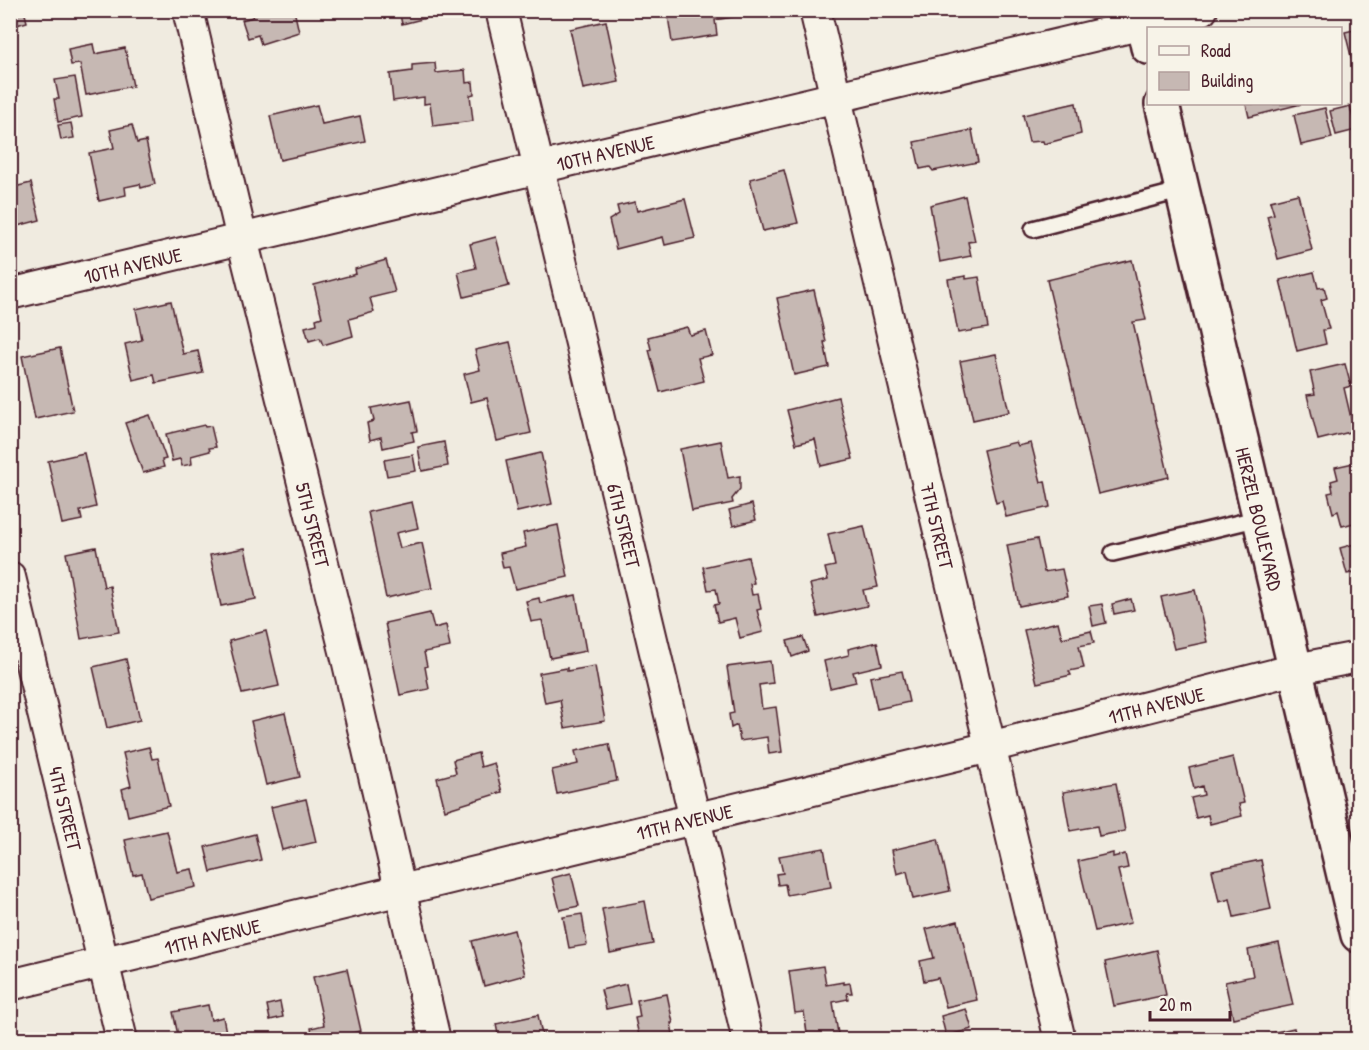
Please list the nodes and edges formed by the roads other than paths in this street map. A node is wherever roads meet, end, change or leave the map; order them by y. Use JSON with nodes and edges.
{"nodes":[{"id":1,"x":188,"y":10,"type":"edge"},
{"id":2,"x":501,"y":10,"type":"edge"},
{"id":3,"x":815,"y":10,"type":"edge"},
{"id":4,"x":1202,"y":10,"type":"edge"},
{"id":5,"x":1144,"y":27,"type":"edge"},
{"id":6,"x":836,"y":97,"type":"junction"},
{"id":7,"x":1162,"y":105,"type":"edge"},
{"id":8,"x":540,"y":168,"type":"junction"},
{"id":9,"x":1183,"y":190,"type":"junction"},
{"id":10,"x":1034,"y":229,"type":"dead end"},
{"id":11,"x":242,"y":239,"type":"junction"},
{"id":12,"x":10,"y":294,"type":"edge"},
{"id":13,"x":1260,"y":518,"type":"junction"},
{"id":14,"x":1113,"y":553,"type":"dead end"},
{"id":15,"x":10,"y":577,"type":"edge"},
{"id":16,"x":1359,"y":657,"type":"edge"},
{"id":17,"x":1296,"y":669,"type":"junction"},
{"id":18,"x":990,"y":747,"type":"junction"},
{"id":19,"x":696,"y":818,"type":"junction"},
{"id":20,"x":399,"y":889,"type":"junction"},
{"id":21,"x":1359,"y":935,"type":"edge"},
{"id":22,"x":104,"y":962,"type":"junction"},
{"id":23,"x":10,"y":985,"type":"edge"},
{"id":24,"x":123,"y":1040,"type":"edge"},
{"id":25,"x":435,"y":1040,"type":"edge"},
{"id":26,"x":748,"y":1040,"type":"edge"},
{"id":27,"x":1060,"y":1040,"type":"edge"}],
"edges":[{"from":1,"to":11,"type":"street","name":"5TH STREET"},
{"from":2,"to":8,"type":"street","name":"6TH STREET"},
{"from":3,"to":6,"type":"street","name":"7TH STREET"},
{"from":4,"to":5,"type":"street","name":"10TH AVENUE"},
{"from":5,"to":6,"type":"street","name":"10TH AVENUE"},
{"from":6,"to":8,"type":"street","name":"10TH AVENUE"},
{"from":6,"to":18,"type":"street","name":"7TH STREET"},
{"from":7,"to":9,"type":"street","name":"HERZEL BOULEVARD"},
{"from":8,"to":11,"type":"street","name":"10TH AVENUE"},
{"from":8,"to":19,"type":"street","name":"6TH STREET"},
{"from":9,"to":10,"type":"lane"},
{"from":9,"to":13,"type":"street","name":"HERZEL BOULEVARD"},
{"from":11,"to":12,"type":"street","name":"10TH AVENUE"},
{"from":11,"to":20,"type":"street","name":"5TH STREET"},
{"from":13,"to":14,"type":"lane"},
{"from":13,"to":17,"type":"street","name":"HERZEL BOULEVARD"},
{"from":15,"to":22,"type":"street","name":"4TH STREET"},
{"from":16,"to":17,"type":"street","name":"11TH AVENUE"},
{"from":17,"to":18,"type":"street","name":"11TH AVENUE"},
{"from":17,"to":21,"type":"street","name":"HERZEL BOULEVARD"},
{"from":18,"to":19,"type":"street","name":"11TH AVENUE"},
{"from":18,"to":27,"type":"street","name":"7TH STREET"},
{"from":19,"to":20,"type":"street","name":"11TH AVENUE"},
{"from":19,"to":26,"type":"street","name":"6TH STREET"},
{"from":20,"to":22,"type":"street","name":"11TH AVENUE"},
{"from":20,"to":25,"type":"street","name":"5TH STREET"},
{"from":22,"to":23,"type":"street","name":"11TH AVENUE"},
{"from":22,"to":24,"type":"street","name":"4TH STREET"}]}
